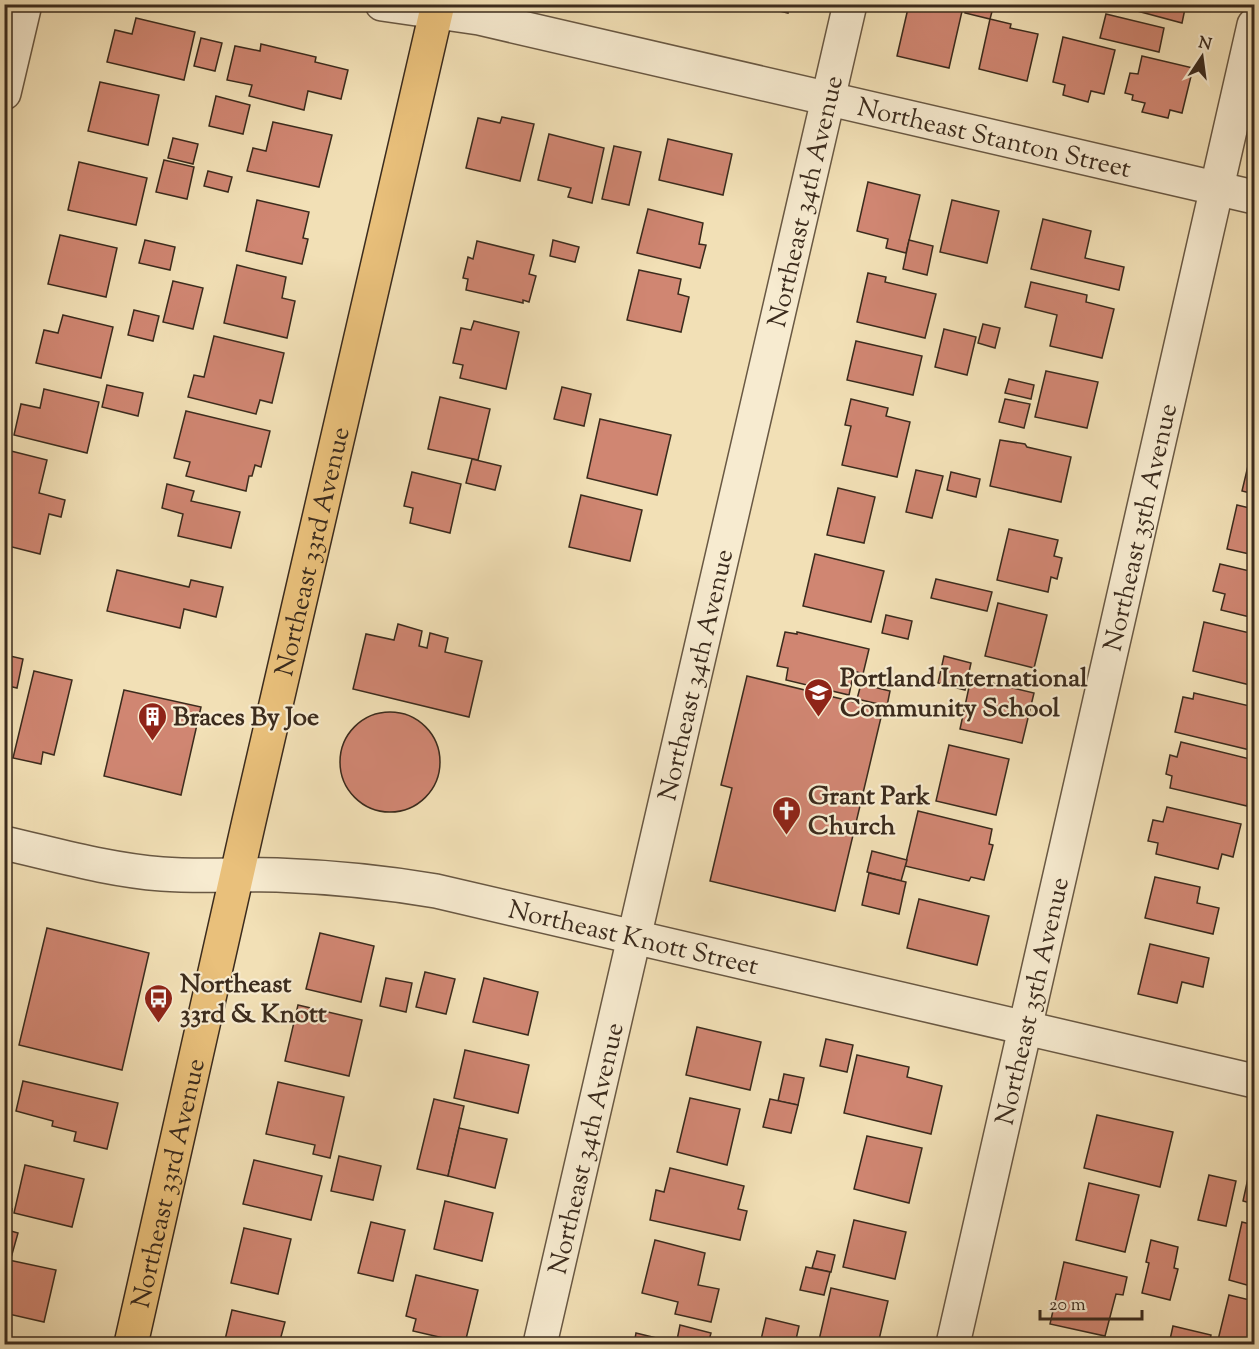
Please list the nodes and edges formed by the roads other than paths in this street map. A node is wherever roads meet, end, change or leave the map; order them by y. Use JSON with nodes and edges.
{"nodes":[{"id":1,"x":25,"y":4,"type":"edge"},
{"id":2,"x":382,"y":4,"type":"edge"},
{"id":3,"x":850,"y":4,"type":"edge"},
{"id":4,"x":437,"y":8,"type":"edge"},
{"id":5,"x":1254,"y":25,"type":"edge"},
{"id":6,"x":4,"y":93,"type":"edge"},
{"id":7,"x":828,"y":99,"type":"junction"},
{"id":8,"x":1217,"y":189,"type":"junction"},
{"id":9,"x":1254,"y":197,"type":"edge"},
{"id":10,"x":4,"y":843,"type":"edge"},
{"id":11,"x":237,"y":875,"type":"junction"},
{"id":12,"x":635,"y":936,"type":"junction"},
{"id":13,"x":1026,"y":1028,"type":"junction"},
{"id":14,"x":1254,"y":1081,"type":"edge"},
{"id":15,"x":130,"y":1344,"type":"edge"},
{"id":16,"x":540,"y":1344,"type":"edge"},
{"id":17,"x":953,"y":1344,"type":"edge"}],
"edges":[{"from":1,"to":6,"type":"street"},
{"from":2,"to":4,"type":"street","name":"Northeast Stanton Street"},
{"from":3,"to":7,"type":"street","name":"Northeast 34th Avenue"},
{"from":4,"to":7,"type":"street","name":"Northeast Stanton Street"},
{"from":4,"to":11,"type":"main road","name":"Northeast 33rd Avenue"},
{"from":5,"to":8,"type":"street","name":"Northeast 35th Avenue"},
{"from":7,"to":8,"type":"street","name":"Northeast Stanton Street"},
{"from":7,"to":12,"type":"street","name":"Northeast 34th Avenue"},
{"from":8,"to":9,"type":"street","name":"Northeast Stanton Street"},
{"from":8,"to":13,"type":"street","name":"Northeast 35th Avenue"},
{"from":10,"to":11,"type":"street","name":"Northeast Knott Street"},
{"from":11,"to":12,"type":"street","name":"Northeast Knott Street"},
{"from":11,"to":15,"type":"main road","name":"Northeast 33rd Avenue"},
{"from":12,"to":13,"type":"street","name":"Northeast Knott Street"},
{"from":12,"to":16,"type":"street","name":"Northeast 34th Avenue"},
{"from":13,"to":14,"type":"street","name":"Northeast Knott Street"},
{"from":13,"to":17,"type":"street","name":"Northeast 35th Avenue"}]}
